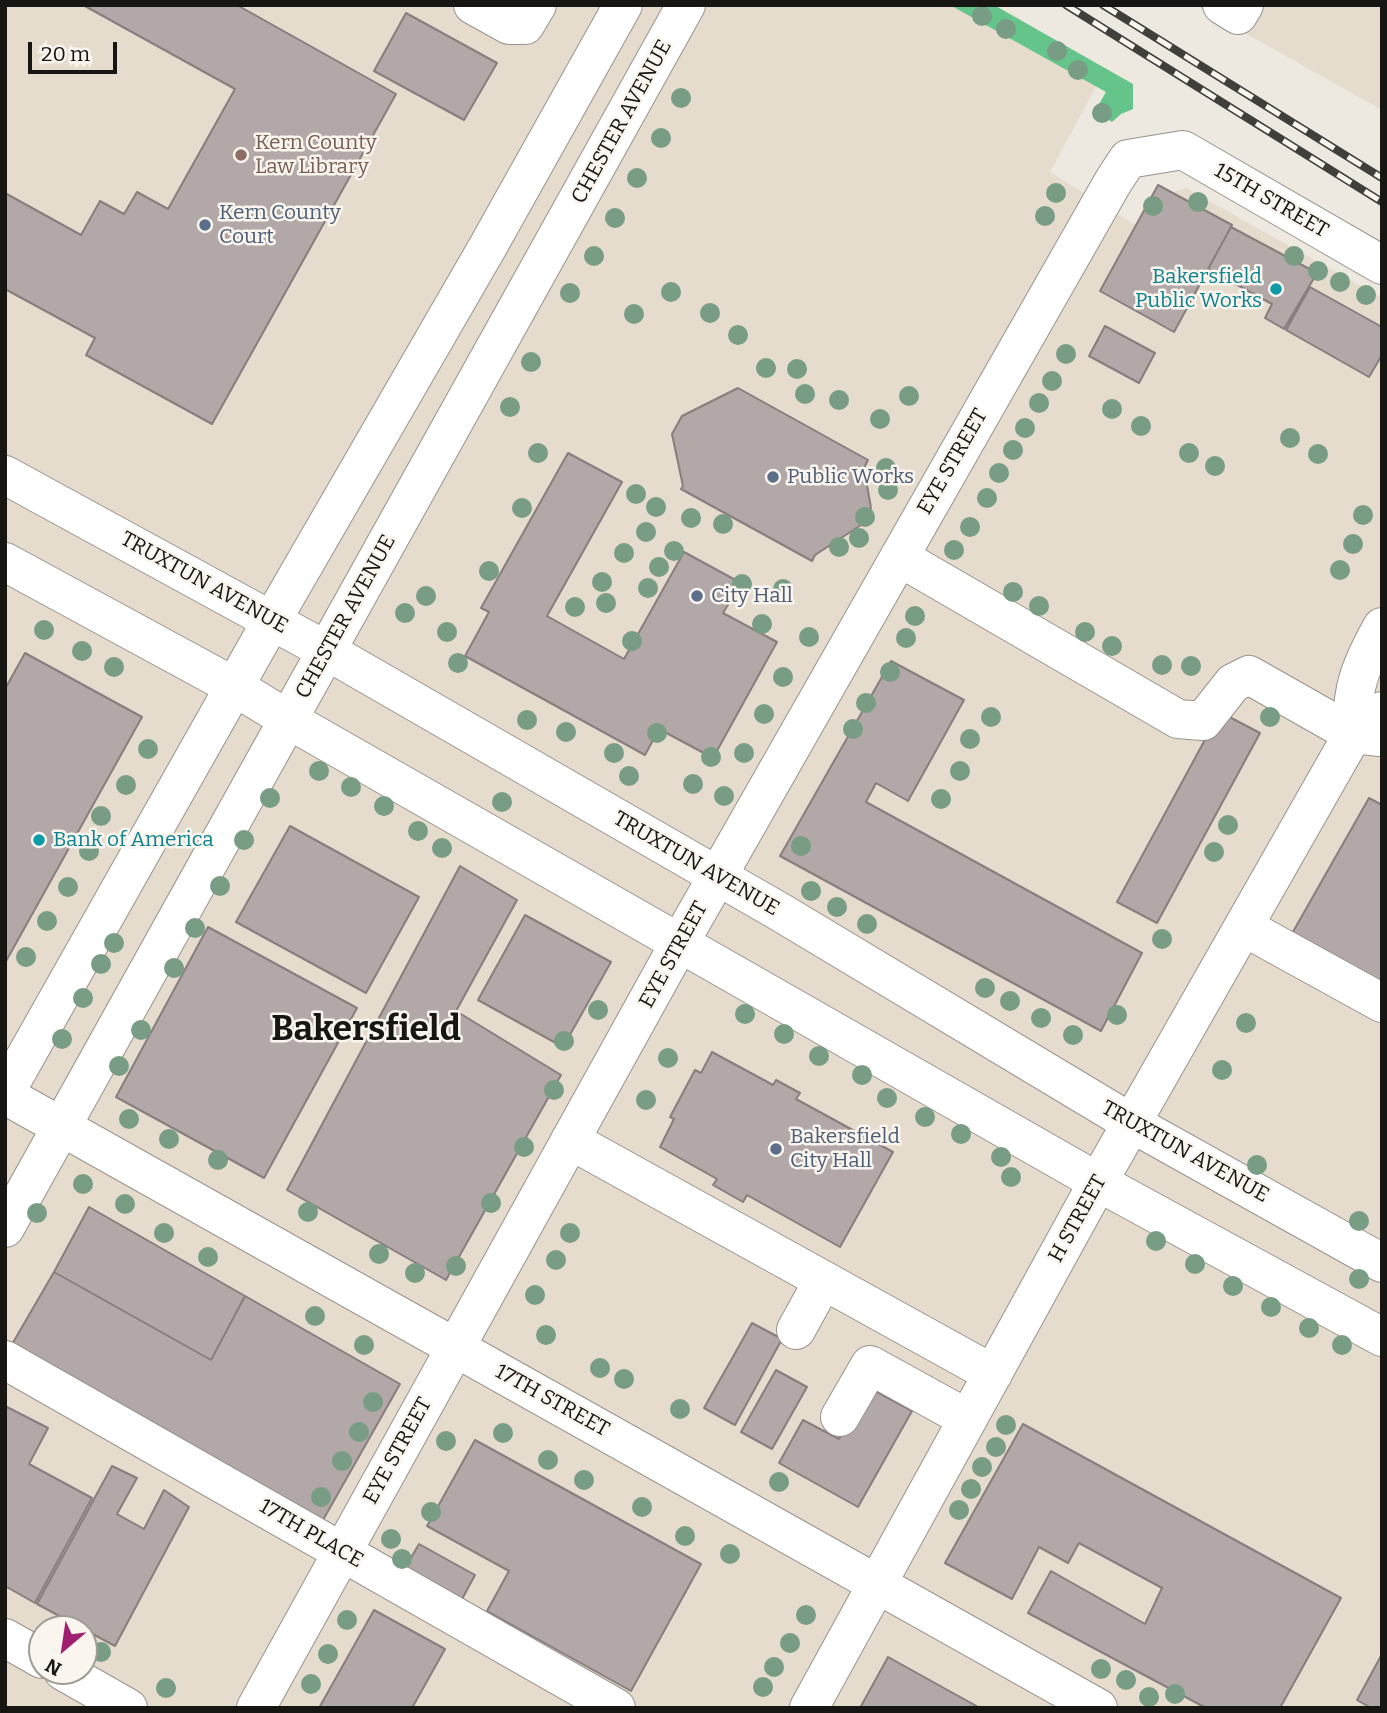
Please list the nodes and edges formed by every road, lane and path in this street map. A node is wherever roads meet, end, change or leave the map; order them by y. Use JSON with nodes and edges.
{"nodes":[{"id":1,"x":473,"y":5,"type":"edge"},
{"id":2,"x":537,"y":5,"type":"edge"},
{"id":3,"x":623,"y":5,"type":"edge"},
{"id":4,"x":686,"y":5,"type":"edge"},
{"id":5,"x":1156,"y":154,"type":"joint"},
{"id":6,"x":1382,"y":265,"type":"edge"},
{"id":7,"x":5,"y":475,"type":"edge"},
{"id":8,"x":899,"y":557,"type":"junction"},
{"id":9,"x":5,"y":562,"type":"edge"},
{"id":10,"x":272,"y":620,"type":"junction"},
{"id":11,"x":1382,"y":627,"type":"edge"},
{"id":12,"x":327,"y":651,"type":"junction"},
{"id":13,"x":235,"y":687,"type":"junction"},
{"id":14,"x":289,"y":720,"type":"junction"},
{"id":15,"x":1372,"y":727,"type":"edge"},
{"id":16,"x":718,"y":877,"type":"junction"},
{"id":17,"x":1244,"y":927,"type":"junction"},
{"id":18,"x":681,"y":942,"type":"junction"},
{"id":19,"x":1382,"y":1003,"type":"edge"},
{"id":20,"x":5,"y":1094,"type":"edge"},
{"id":21,"x":1133,"y":1124,"type":"junction"},
{"id":22,"x":61,"y":1127,"type":"junction"},
{"id":23,"x":570,"y":1140,"type":"junction"},
{"id":24,"x":1098,"y":1182,"type":"junction"},
{"id":25,"x":5,"y":1228,"type":"edge"},
{"id":26,"x":1382,"y":1263,"type":"edge"},
{"id":27,"x":823,"y":1281,"type":"junction"},
{"id":28,"x":894,"y":1320,"type":"junction"},
{"id":29,"x":796,"y":1330,"type":"dead end"},
{"id":30,"x":1382,"y":1337,"type":"edge"},
{"id":31,"x":455,"y":1347,"type":"junction"},
{"id":32,"x":5,"y":1360,"type":"edge"},
{"id":33,"x":870,"y":1365,"type":"junction"},
{"id":34,"x":992,"y":1374,"type":"junction"},
{"id":35,"x":840,"y":1417,"type":"dead end"},
{"id":36,"x":968,"y":1419,"type":"junction"},
{"id":37,"x":342,"y":1551,"type":"junction"},
{"id":38,"x":878,"y":1584,"type":"junction"},
{"id":39,"x":5,"y":1638,"type":"edge"},
{"id":40,"x":28,"y":1651,"type":"edge"},
{"id":41,"x":88,"y":1685,"type":"edge"},
{"id":42,"x":128,"y":1708,"type":"edge"},
{"id":43,"x":256,"y":1708,"type":"edge"},
{"id":44,"x":616,"y":1708,"type":"edge"},
{"id":45,"x":808,"y":1708,"type":"edge"},
{"id":46,"x":1098,"y":1708,"type":"edge"}],
"edges":[{"from":1,"to":2,"type":"main road"},
{"from":3,"to":10,"type":"main road"},
{"from":4,"to":12,"type":"main road","name":"CHESTER AVENUE"},
{"from":5,"to":6,"type":"main road","name":"15TH STREET"},
{"from":5,"to":8,"type":"main road","name":"EYE STREET"},
{"from":7,"to":10,"type":"main road","name":"TRUXTUN AVENUE"},
{"from":8,"to":15,"type":"main road"},
{"from":8,"to":16,"type":"main road","name":"EYE STREET"},
{"from":9,"to":13,"type":"main road"},
{"from":10,"to":12,"type":"main road","name":"TRUXTUN AVENUE"},
{"from":10,"to":13,"type":"main road"},
{"from":11,"to":15,"type":"main road","name":"H STREET"},
{"from":12,"to":14,"type":"main road","name":"CHESTER AVENUE"},
{"from":12,"to":16,"type":"main road","name":"TRUXTUN AVENUE"},
{"from":13,"to":14,"type":"main road"},
{"from":13,"to":20,"type":"main road"},
{"from":14,"to":18,"type":"main road"},
{"from":14,"to":22,"type":"main road","name":"CHESTER AVENUE"},
{"from":15,"to":17,"type":"main road","name":"H STREET"},
{"from":16,"to":18,"type":"main road","name":"EYE STREET"},
{"from":16,"to":21,"type":"main road","name":"TRUXTUN AVENUE"},
{"from":17,"to":19,"type":"main road"},
{"from":17,"to":21,"type":"main road","name":"H STREET"},
{"from":18,"to":23,"type":"main road","name":"EYE STREET"},
{"from":18,"to":24,"type":"main road"},
{"from":20,"to":22,"type":"main road","name":"17TH STREET"},
{"from":21,"to":24,"type":"main road","name":"H STREET"},
{"from":21,"to":26,"type":"main road","name":"TRUXTUN AVENUE"},
{"from":22,"to":25,"type":"main road","name":"CHESTER AVENUE"},
{"from":22,"to":31,"type":"main road","name":"17TH STREET"},
{"from":23,"to":27,"type":"main road"},
{"from":23,"to":31,"type":"main road","name":"EYE STREET"},
{"from":24,"to":30,"type":"main road"},
{"from":24,"to":34,"type":"main road","name":"H STREET"},
{"from":27,"to":28,"type":"main road"},
{"from":27,"to":29,"type":"main road"},
{"from":28,"to":33,"type":"main road"},
{"from":28,"to":34,"type":"main road"},
{"from":31,"to":37,"type":"main road","name":"EYE STREET"},
{"from":31,"to":38,"type":"main road","name":"17TH STREET"},
{"from":32,"to":37,"type":"main road","name":"17TH PLACE"},
{"from":33,"to":35,"type":"main road"},
{"from":33,"to":36,"type":"main road"},
{"from":34,"to":36,"type":"main road","name":"H STREET"},
{"from":36,"to":38,"type":"main road","name":"H STREET"},
{"from":37,"to":43,"type":"main road","name":"EYE STREET"},
{"from":37,"to":44,"type":"main road","name":"17TH PLACE"},
{"from":38,"to":45,"type":"main road","name":"H STREET"},
{"from":38,"to":46,"type":"main road","name":"17TH STREET"},
{"from":39,"to":40,"type":"main road"},
{"from":41,"to":42,"type":"main road"}]}
